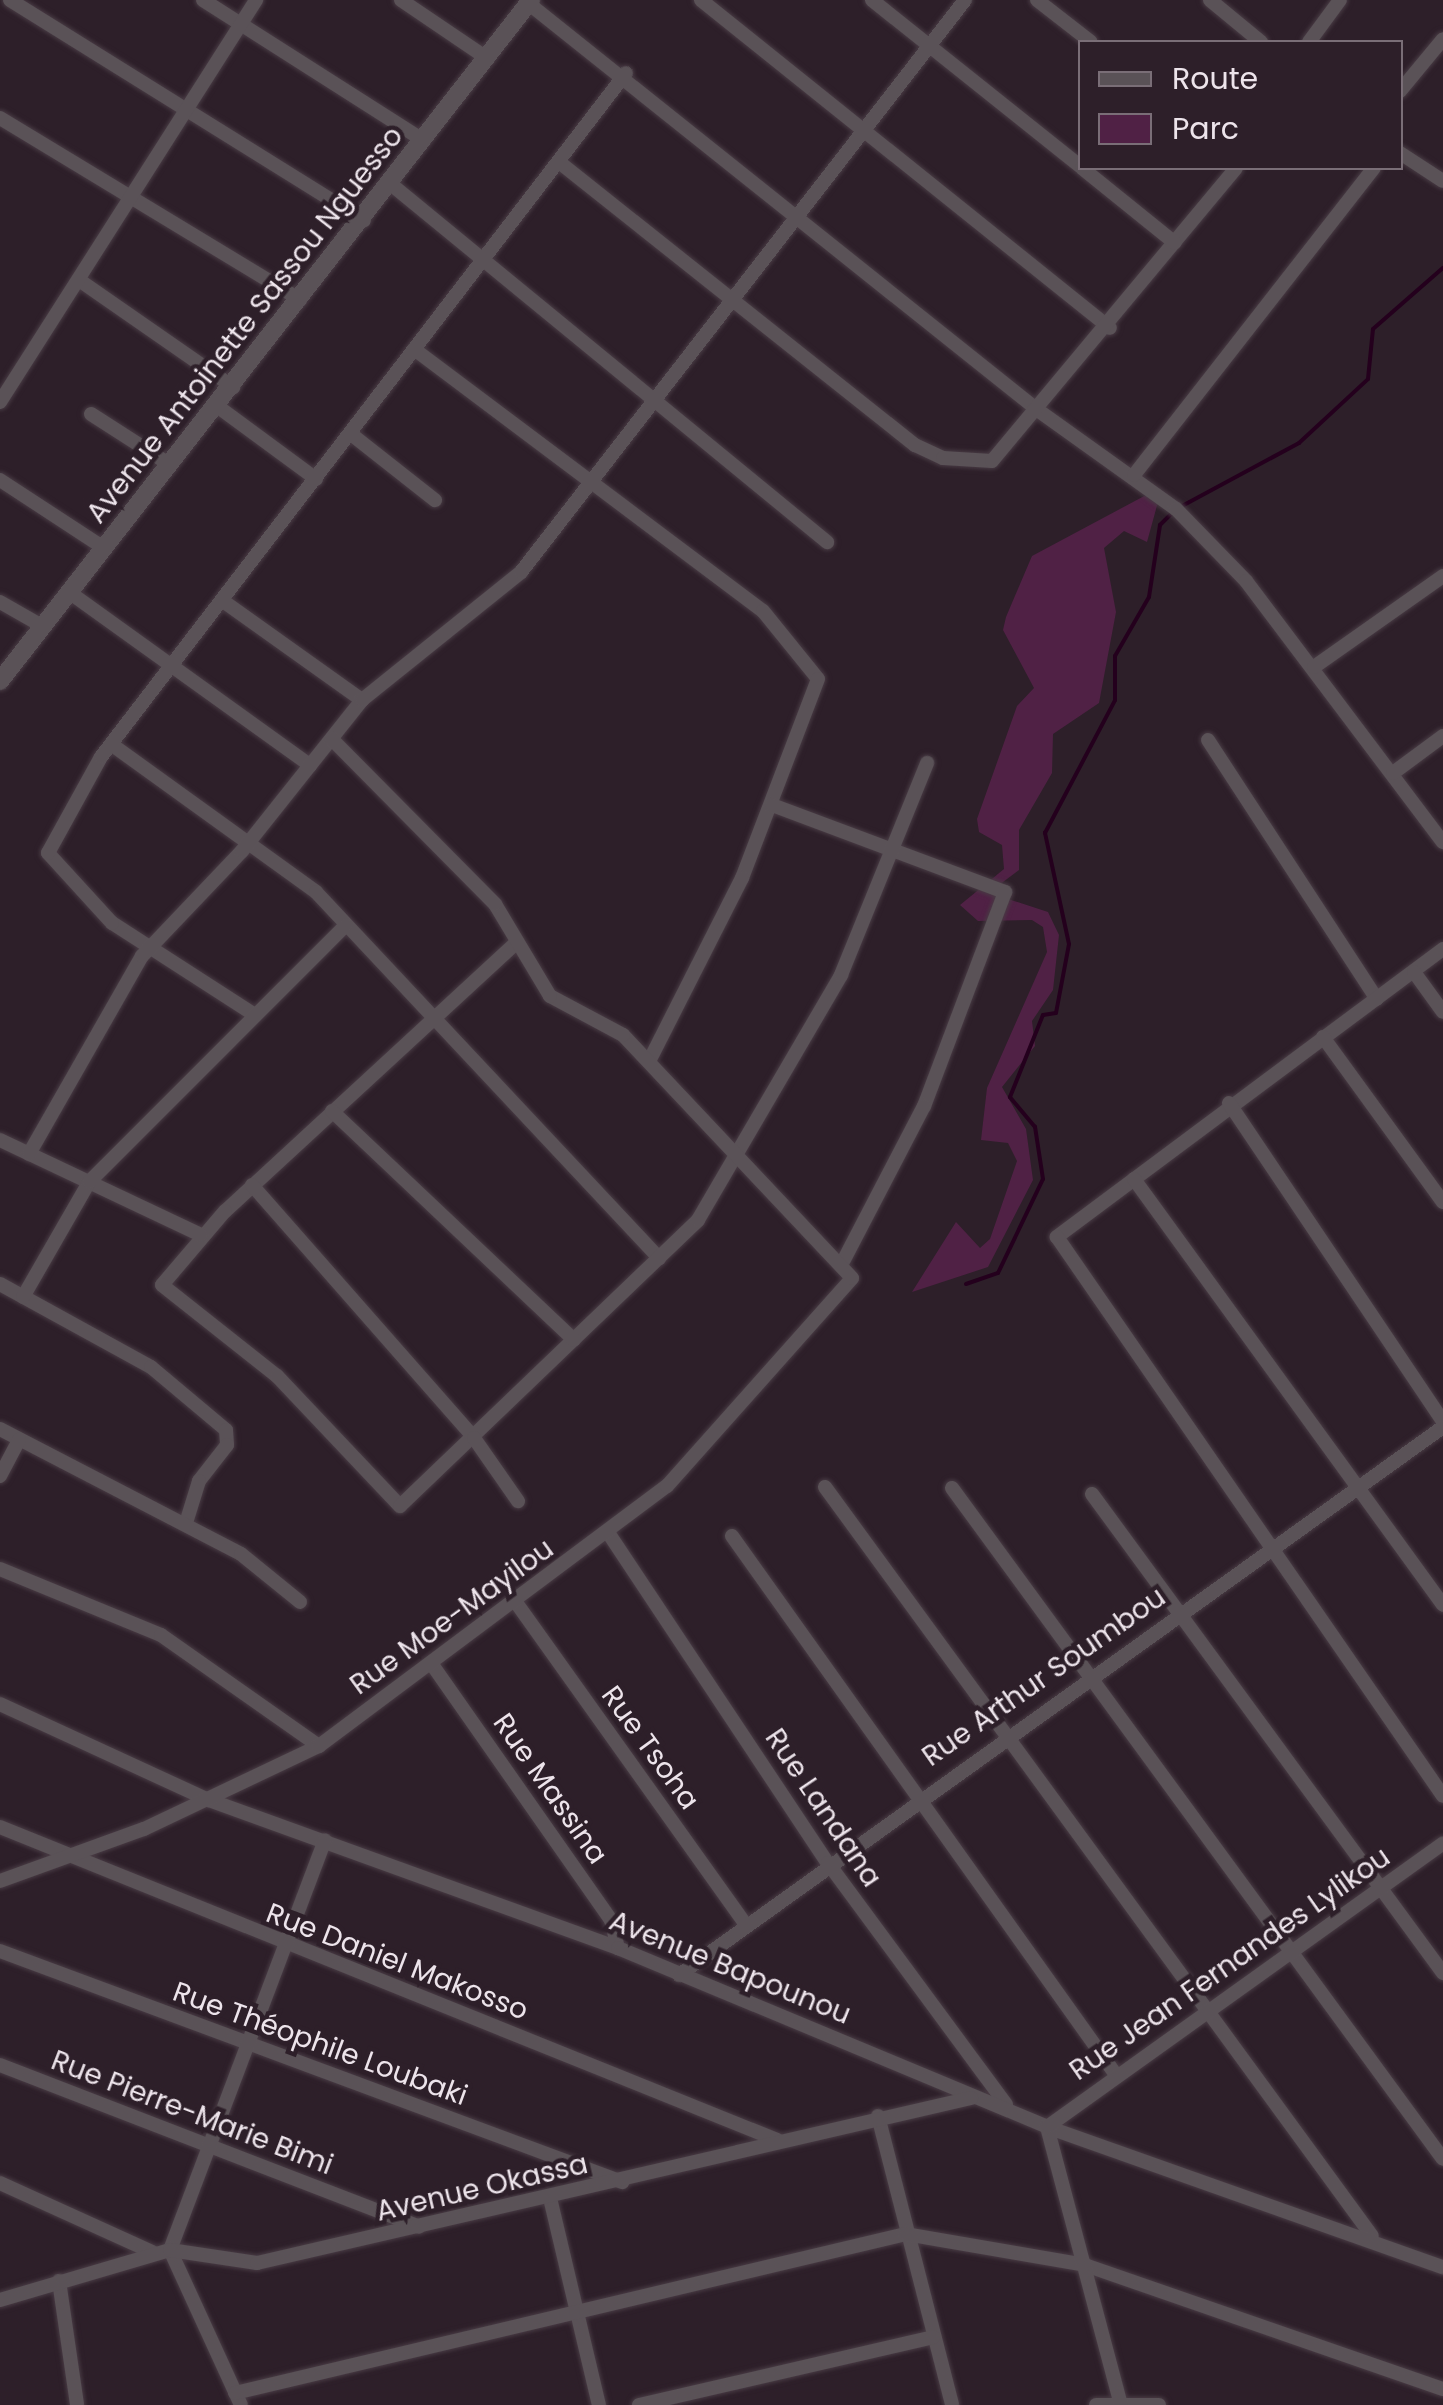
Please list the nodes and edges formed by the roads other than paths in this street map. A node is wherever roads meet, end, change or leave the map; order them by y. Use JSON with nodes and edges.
{"nodes":[{"id":1,"x":10,"y":0,"type":"edge"},
{"id":2,"x":202,"y":0,"type":"edge"},
{"id":3,"x":256,"y":0,"type":"edge"},
{"id":4,"x":401,"y":0,"type":"edge"},
{"id":5,"x":701,"y":0,"type":"edge"},
{"id":6,"x":872,"y":0,"type":"edge"},
{"id":7,"x":966,"y":0,"type":"edge"},
{"id":8,"x":1037,"y":0,"type":"edge"},
{"id":9,"x":1210,"y":0,"type":"edge"},
{"id":10,"x":530,"y":2,"type":"edge"},
{"id":11,"x":1331,"y":3,"type":"edge"},
{"id":12,"x":239,"y":22,"type":"junction"},
{"id":13,"x":1443,"y":38,"type":"edge"},
{"id":14,"x":1087,"y":40,"type":"edge"},
{"id":15,"x":1259,"y":40,"type":"edge"},
{"id":16,"x":1310,"y":40,"type":"edge"},
{"id":17,"x":931,"y":48,"type":"junction"},
{"id":18,"x":488,"y":59,"type":"junction"},
{"id":19,"x":626,"y":73,"type":"junction"},
{"id":20,"x":1403,"y":88,"type":"edge"},
{"id":21,"x":182,"y":110,"type":"junction"},
{"id":22,"x":0,"y":118,"type":"edge"},
{"id":23,"x":865,"y":132,"type":"junction"},
{"id":24,"x":424,"y":141,"type":"junction"},
{"id":25,"x":1403,"y":155,"type":"edge"},
{"id":26,"x":559,"y":162,"type":"junction"},
{"id":27,"x":1078,"y":165,"type":"edge"},
{"id":28,"x":1085,"y":170,"type":"edge"},
{"id":29,"x":1234,"y":170,"type":"edge"},
{"id":30,"x":1372,"y":170,"type":"edge"},
{"id":31,"x":1443,"y":182,"type":"edge"},
{"id":32,"x":392,"y":184,"type":"junction"},
{"id":33,"x":128,"y":197,"type":"junction"},
{"id":34,"x":800,"y":215,"type":"junction"},
{"id":35,"x":364,"y":220,"type":"junction"},
{"id":36,"x":1175,"y":243,"type":"junction"},
{"id":37,"x":484,"y":260,"type":"junction"},
{"id":38,"x":80,"y":280,"type":"junction"},
{"id":39,"x":300,"y":300,"type":"junction"},
{"id":40,"x":731,"y":302,"type":"junction"},
{"id":41,"x":1110,"y":328,"type":"junction"},
{"id":42,"x":414,"y":350,"type":"junction"},
{"id":43,"x":233,"y":386,"type":"junction"},
{"id":44,"x":653,"y":400,"type":"junction"},
{"id":45,"x":0,"y":402,"type":"edge"},
{"id":46,"x":217,"y":406,"type":"junction"},
{"id":47,"x":1039,"y":411,"type":"junction"},
{"id":48,"x":91,"y":414,"type":"dead end"},
{"id":49,"x":351,"y":434,"type":"junction"},
{"id":50,"x":169,"y":464,"type":"junction"},
{"id":51,"x":1134,"y":475,"type":"junction"},
{"id":52,"x":316,"y":479,"type":"junction"},
{"id":53,"x":0,"y":480,"type":"edge"},
{"id":54,"x":590,"y":484,"type":"junction"},
{"id":55,"x":434,"y":500,"type":"dead end"},
{"id":56,"x":827,"y":542,"type":"dead end"},
{"id":57,"x":104,"y":548,"type":"junction"},
{"id":58,"x":1443,"y":576,"type":"edge"},
{"id":59,"x":69,"y":592,"type":"junction"},
{"id":60,"x":223,"y":601,"type":"junction"},
{"id":61,"x":0,"y":602,"type":"edge"},
{"id":62,"x":42,"y":626,"type":"junction"},
{"id":63,"x":171,"y":667,"type":"junction"},
{"id":64,"x":1314,"y":667,"type":"junction"},
{"id":65,"x":0,"y":682,"type":"edge"},
{"id":66,"x":362,"y":700,"type":"junction"},
{"id":67,"x":1443,"y":736,"type":"edge"},
{"id":68,"x":332,"y":738,"type":"junction"},
{"id":69,"x":1208,"y":740,"type":"dead end"},
{"id":70,"x":111,"y":744,"type":"junction"},
{"id":71,"x":927,"y":763,"type":"dead end"},
{"id":72,"x":310,"y":765,"type":"junction"},
{"id":73,"x":1392,"y":773,"type":"junction"},
{"id":74,"x":772,"y":805,"type":"junction"},
{"id":75,"x":251,"y":840,"type":"junction"},
{"id":76,"x":1443,"y":842,"type":"edge"},
{"id":77,"x":891,"y":851,"type":"junction"},
{"id":78,"x":346,"y":925,"type":"junction"},
{"id":79,"x":518,"y":942,"type":"junction"},
{"id":80,"x":150,"y":949,"type":"junction"},
{"id":81,"x":1443,"y":950,"type":"edge"},
{"id":82,"x":1414,"y":972,"type":"junction"},
{"id":83,"x":1377,"y":999,"type":"junction"},
{"id":84,"x":1443,"y":1012,"type":"edge"},
{"id":85,"x":255,"y":1014,"type":"junction"},
{"id":86,"x":430,"y":1020,"type":"junction"},
{"id":87,"x":1324,"y":1037,"type":"junction"},
{"id":88,"x":649,"y":1061,"type":"junction"},
{"id":89,"x":1230,"y":1103,"type":"junction"},
{"id":90,"x":332,"y":1111,"type":"junction"},
{"id":91,"x":0,"y":1140,"type":"edge"},
{"id":92,"x":29,"y":1154,"type":"junction"},
{"id":93,"x":741,"y":1157,"type":"junction"},
{"id":94,"x":1134,"y":1179,"type":"junction"},
{"id":95,"x":89,"y":1182,"type":"junction"},
{"id":96,"x":252,"y":1185,"type":"junction"},
{"id":97,"x":1443,"y":1202,"type":"edge"},
{"id":98,"x":200,"y":1235,"type":"junction"},
{"id":99,"x":659,"y":1258,"type":"junction"},
{"id":100,"x":844,"y":1260,"type":"junction"},
{"id":101,"x":0,"y":1284,"type":"edge"},
{"id":102,"x":23,"y":1297,"type":"junction"},
{"id":103,"x":574,"y":1340,"type":"junction"},
{"id":104,"x":1443,"y":1424,"type":"edge"},
{"id":105,"x":0,"y":1428,"type":"edge"},
{"id":106,"x":474,"y":1438,"type":"junction"},
{"id":107,"x":19,"y":1440,"type":"junction"},
{"id":108,"x":0,"y":1476,"type":"edge"},
{"id":109,"x":1358,"y":1485,"type":"junction"},
{"id":110,"x":825,"y":1487,"type":"dead end"},
{"id":111,"x":952,"y":1488,"type":"dead end"},
{"id":112,"x":1092,"y":1494,"type":"dead end"},
{"id":113,"x":518,"y":1501,"type":"dead end"},
{"id":114,"x":186,"y":1523,"type":"junction"},
{"id":115,"x":608,"y":1534,"type":"junction"},
{"id":116,"x":732,"y":1536,"type":"dead end"},
{"id":117,"x":1268,"y":1548,"type":"junction"},
{"id":118,"x":0,"y":1569,"type":"edge"},
{"id":119,"x":515,"y":1600,"type":"junction"},
{"id":120,"x":300,"y":1602,"type":"dead end"},
{"id":121,"x":1443,"y":1605,"type":"edge"},
{"id":122,"x":1176,"y":1614,"type":"junction"},
{"id":123,"x":431,"y":1662,"type":"junction"},
{"id":124,"x":1090,"y":1674,"type":"junction"},
{"id":125,"x":0,"y":1704,"type":"edge"},
{"id":126,"x":1002,"y":1736,"type":"junction"},
{"id":127,"x":319,"y":1746,"type":"junction"},
{"id":128,"x":1443,"y":1796,"type":"edge"},
{"id":129,"x":210,"y":1800,"type":"junction"},
{"id":130,"x":916,"y":1800,"type":"junction"},
{"id":131,"x":0,"y":1827,"type":"edge"},
{"id":132,"x":325,"y":1840,"type":"junction"},
{"id":133,"x":1443,"y":1843,"type":"edge"},
{"id":134,"x":64,"y":1857,"type":"junction"},
{"id":135,"x":828,"y":1863,"type":"junction"},
{"id":136,"x":0,"y":1881,"type":"edge"},
{"id":137,"x":1380,"y":1888,"type":"junction"},
{"id":138,"x":745,"y":1924,"type":"junction"},
{"id":139,"x":284,"y":1945,"type":"junction"},
{"id":140,"x":618,"y":1948,"type":"junction"},
{"id":141,"x":1289,"y":1950,"type":"junction"},
{"id":142,"x":0,"y":1951,"type":"edge"},
{"id":143,"x":1443,"y":1973,"type":"edge"},
{"id":144,"x":679,"y":1975,"type":"junction"},
{"id":145,"x":1202,"y":2012,"type":"junction"},
{"id":146,"x":244,"y":2044,"type":"junction"},
{"id":147,"x":0,"y":2065,"type":"edge"},
{"id":148,"x":1116,"y":2075,"type":"junction"},
{"id":149,"x":975,"y":2098,"type":"junction"},
{"id":150,"x":1006,"y":2104,"type":"junction"},
{"id":151,"x":878,"y":2116,"type":"junction"},
{"id":152,"x":1046,"y":2126,"type":"junction"},
{"id":153,"x":778,"y":2140,"type":"junction"},
{"id":154,"x":206,"y":2147,"type":"junction"},
{"id":155,"x":1443,"y":2159,"type":"edge"},
{"id":156,"x":623,"y":2182,"type":"junction"},
{"id":157,"x":0,"y":2184,"type":"edge"},
{"id":158,"x":550,"y":2198,"type":"junction"},
{"id":159,"x":422,"y":2228,"type":"junction"},
{"id":160,"x":906,"y":2234,"type":"junction"},
{"id":161,"x":1372,"y":2236,"type":"junction"},
{"id":162,"x":170,"y":2250,"type":"junction"},
{"id":163,"x":153,"y":2252,"type":"junction"},
{"id":164,"x":1441,"y":2264,"type":"edge"},
{"id":165,"x":1084,"y":2265,"type":"junction"},
{"id":166,"x":59,"y":2281,"type":"junction"},
{"id":167,"x":0,"y":2300,"type":"edge"},
{"id":168,"x":576,"y":2309,"type":"junction"},
{"id":169,"x":933,"y":2337,"type":"junction"},
{"id":170,"x":1443,"y":2389,"type":"edge"},
{"id":171,"x":238,"y":2399,"type":"edge"},
{"id":172,"x":1120,"y":2402,"type":"edge"},
{"id":173,"x":78,"y":2405,"type":"edge"},
{"id":174,"x":599,"y":2405,"type":"edge"},
{"id":175,"x":639,"y":2405,"type":"edge"},
{"id":176,"x":952,"y":2405,"type":"edge"},
{"id":177,"x":1096,"y":2405,"type":"edge"},
{"id":178,"x":1159,"y":2405,"type":"edge"}],
"edges":[{"from":1,"to":21,"type":"street"},
{"from":2,"to":12,"type":"street"},
{"from":3,"to":12,"type":"street"},
{"from":4,"to":18,"type":"street"},
{"from":5,"to":23,"type":"street"},
{"from":6,"to":17,"type":"street"},
{"from":7,"to":17,"type":"street"},
{"from":8,"to":14,"type":"street"},
{"from":9,"to":15,"type":"street"},
{"from":10,"to":18,"type":"street","name":"Avenue Antoinette Sassou Nguesso"},
{"from":10,"to":19,"type":"street"},
{"from":11,"to":16,"type":"street"},
{"from":12,"to":21,"type":"street"},
{"from":12,"to":24,"type":"street"},
{"from":13,"to":20,"type":"street"},
{"from":17,"to":23,"type":"street"},
{"from":17,"to":27,"type":"street"},
{"from":18,"to":24,"type":"street","name":"Avenue Antoinette Sassou Nguesso"},
{"from":19,"to":26,"type":"street"},
{"from":19,"to":34,"type":"street"},
{"from":21,"to":33,"type":"street"},
{"from":21,"to":35,"type":"street"},
{"from":22,"to":33,"type":"street"},
{"from":23,"to":34,"type":"street"},
{"from":23,"to":41,"type":"street"},
{"from":24,"to":32,"type":"street","name":"Avenue Antoinette Sassou Nguesso"},
{"from":25,"to":31,"type":"street"},
{"from":26,"to":37,"type":"street"},
{"from":26,"to":40,"type":"street"},
{"from":28,"to":36,"type":"street"},
{"from":29,"to":36,"type":"street"},
{"from":30,"to":51,"type":"street"},
{"from":32,"to":35,"type":"street","name":"Avenue Antoinette Sassou Nguesso"},
{"from":32,"to":37,"type":"street"},
{"from":33,"to":38,"type":"street"},
{"from":33,"to":39,"type":"street"},
{"from":34,"to":40,"type":"street"},
{"from":34,"to":47,"type":"street"},
{"from":35,"to":39,"type":"street","name":"Avenue Antoinette Sassou Nguesso"},
{"from":36,"to":41,"type":"street"},
{"from":37,"to":42,"type":"street"},
{"from":37,"to":44,"type":"street"},
{"from":38,"to":43,"type":"street"},
{"from":38,"to":45,"type":"street"},
{"from":39,"to":43,"type":"street","name":"Avenue Antoinette Sassou Nguesso"},
{"from":40,"to":44,"type":"street"},
{"from":40,"to":47,"type":"street"},
{"from":41,"to":47,"type":"street"},
{"from":42,"to":49,"type":"street"},
{"from":42,"to":54,"type":"street"},
{"from":43,"to":46,"type":"street","name":"Avenue Antoinette Sassou Nguesso"},
{"from":44,"to":54,"type":"street"},
{"from":44,"to":56,"type":"street"},
{"from":46,"to":50,"type":"street","name":"Avenue Antoinette Sassou Nguesso"},
{"from":46,"to":52,"type":"street"},
{"from":47,"to":51,"type":"street"},
{"from":48,"to":50,"type":"street"},
{"from":49,"to":52,"type":"street"},
{"from":49,"to":55,"type":"street"},
{"from":50,"to":57,"type":"street","name":"Avenue Antoinette Sassou Nguesso"},
{"from":51,"to":64,"type":"street"},
{"from":52,"to":60,"type":"street"},
{"from":53,"to":57,"type":"street"},
{"from":54,"to":66,"type":"street"},
{"from":54,"to":74,"type":"street"},
{"from":57,"to":59,"type":"street","name":"Avenue Antoinette Sassou Nguesso"},
{"from":58,"to":64,"type":"street"},
{"from":59,"to":62,"type":"street","name":"Avenue Antoinette Sassou Nguesso"},
{"from":59,"to":63,"type":"street"},
{"from":60,"to":63,"type":"street"},
{"from":60,"to":66,"type":"street"},
{"from":61,"to":62,"type":"street"},
{"from":62,"to":65,"type":"street","name":"Avenue Antoinette Sassou Nguesso"},
{"from":63,"to":70,"type":"street"},
{"from":63,"to":72,"type":"street"},
{"from":64,"to":73,"type":"street"},
{"from":66,"to":68,"type":"street"},
{"from":67,"to":73,"type":"street"},
{"from":68,"to":72,"type":"street"},
{"from":68,"to":79,"type":"street"},
{"from":69,"to":83,"type":"street"},
{"from":70,"to":75,"type":"street"},
{"from":70,"to":80,"type":"street"},
{"from":71,"to":77,"type":"street"},
{"from":72,"to":75,"type":"street"},
{"from":73,"to":76,"type":"street"},
{"from":74,"to":77,"type":"street"},
{"from":74,"to":88,"type":"street"},
{"from":75,"to":78,"type":"street"},
{"from":75,"to":80,"type":"street"},
{"from":77,"to":93,"type":"street"},
{"from":77,"to":100,"type":"street"},
{"from":78,"to":85,"type":"street"},
{"from":78,"to":86,"type":"street"},
{"from":79,"to":86,"type":"street"},
{"from":79,"to":88,"type":"street"},
{"from":80,"to":85,"type":"street"},
{"from":80,"to":92,"type":"street"},
{"from":81,"to":82,"type":"street"},
{"from":82,"to":83,"type":"street"},
{"from":82,"to":84,"type":"street"},
{"from":83,"to":87,"type":"street"},
{"from":85,"to":95,"type":"street"},
{"from":86,"to":90,"type":"street"},
{"from":86,"to":99,"type":"street"},
{"from":87,"to":89,"type":"street"},
{"from":87,"to":97,"type":"street"},
{"from":88,"to":93,"type":"street"},
{"from":89,"to":94,"type":"street"},
{"from":89,"to":104,"type":"street"},
{"from":90,"to":96,"type":"street"},
{"from":90,"to":103,"type":"street"},
{"from":91,"to":92,"type":"street"},
{"from":92,"to":95,"type":"street"},
{"from":93,"to":99,"type":"street"},
{"from":93,"to":100,"type":"street"},
{"from":94,"to":109,"type":"street"},
{"from":94,"to":117,"type":"street"},
{"from":95,"to":98,"type":"street"},
{"from":95,"to":102,"type":"street"},
{"from":96,"to":98,"type":"street"},
{"from":96,"to":106,"type":"street"},
{"from":98,"to":106,"type":"street"},
{"from":99,"to":103,"type":"street"},
{"from":100,"to":115,"type":"street","name":"Rue Moe-Mayilou"},
{"from":101,"to":102,"type":"street"},
{"from":102,"to":114,"type":"street"},
{"from":103,"to":106,"type":"street"},
{"from":104,"to":109,"type":"street","name":"Rue Arthur Soumbou"},
{"from":105,"to":107,"type":"street"},
{"from":106,"to":113,"type":"street"},
{"from":107,"to":108,"type":"street"},
{"from":107,"to":114,"type":"street"},
{"from":109,"to":117,"type":"street","name":"Rue Arthur Soumbou"},
{"from":109,"to":121,"type":"street"},
{"from":110,"to":126,"type":"street"},
{"from":111,"to":124,"type":"street"},
{"from":112,"to":122,"type":"street"},
{"from":114,"to":120,"type":"street"},
{"from":115,"to":119,"type":"street","name":"Rue Moe-Mayilou"},
{"from":115,"to":135,"type":"street","name":"Rue Landana"},
{"from":116,"to":130,"type":"street"},
{"from":117,"to":122,"type":"street","name":"Rue Arthur Soumbou"},
{"from":117,"to":128,"type":"street"},
{"from":118,"to":127,"type":"street"},
{"from":119,"to":123,"type":"street","name":"Rue Moe-Mayilou"},
{"from":119,"to":138,"type":"street","name":"Rue Tsoha"},
{"from":122,"to":124,"type":"street","name":"Rue Arthur Soumbou"},
{"from":122,"to":137,"type":"street"},
{"from":123,"to":127,"type":"street","name":"Rue Moe-Mayilou"},
{"from":123,"to":140,"type":"street","name":"Rue Massina"},
{"from":124,"to":126,"type":"street","name":"Rue Arthur Soumbou"},
{"from":124,"to":141,"type":"street"},
{"from":125,"to":129,"type":"street","name":"Avenue Bapounou"},
{"from":126,"to":130,"type":"street","name":"Rue Arthur Soumbou"},
{"from":126,"to":145,"type":"street"},
{"from":127,"to":129,"type":"street","name":"Rue Moe-Mayilou"},
{"from":129,"to":132,"type":"street","name":"Avenue Bapounou"},
{"from":129,"to":134,"type":"street","name":"Rue Moe-Mayilou"},
{"from":130,"to":135,"type":"street","name":"Rue Arthur Soumbou"},
{"from":130,"to":148,"type":"street"},
{"from":131,"to":134,"type":"street","name":"Rue Daniel Makosso"},
{"from":132,"to":139,"type":"street"},
{"from":132,"to":140,"type":"street","name":"Avenue Bapounou"},
{"from":133,"to":137,"type":"street","name":"Rue Jean Fernandes Lylikou"},
{"from":134,"to":136,"type":"street","name":"Rue Moe-Mayilou"},
{"from":134,"to":139,"type":"street","name":"Rue Daniel Makosso"},
{"from":135,"to":138,"type":"street","name":"Rue Arthur Soumbou"},
{"from":135,"to":150,"type":"street","name":"Rue Landana"},
{"from":137,"to":141,"type":"street","name":"Rue Jean Fernandes Lylikou"},
{"from":137,"to":143,"type":"street"},
{"from":138,"to":144,"type":"street","name":"Rue Arthur Soumbou"},
{"from":139,"to":146,"type":"street"},
{"from":139,"to":153,"type":"street","name":"Rue Daniel Makosso"},
{"from":140,"to":144,"type":"street","name":"Avenue Bapounou"},
{"from":141,"to":145,"type":"street","name":"Rue Jean Fernandes Lylikou"},
{"from":141,"to":155,"type":"street"},
{"from":142,"to":146,"type":"street","name":"Rue Théophile Loubaki"},
{"from":144,"to":149,"type":"street","name":"Avenue Bapounou"},
{"from":145,"to":148,"type":"street","name":"Rue Jean Fernandes Lylikou"},
{"from":145,"to":161,"type":"street"},
{"from":146,"to":154,"type":"street"},
{"from":146,"to":156,"type":"street","name":"Rue Théophile Loubaki"},
{"from":147,"to":154,"type":"street","name":"Rue Pierre-Marie Bimi"},
{"from":148,"to":152,"type":"street","name":"Rue Jean Fernandes Lylikou"},
{"from":149,"to":150,"type":"street","name":"Avenue Bapounou"},
{"from":149,"to":151,"type":"street","name":"Avenue Okassa"},
{"from":150,"to":152,"type":"street","name":"Avenue Bapounou"},
{"from":151,"to":153,"type":"street","name":"Avenue Okassa"},
{"from":151,"to":160,"type":"street"},
{"from":152,"to":161,"type":"street","name":"Avenue Bapounou"},
{"from":152,"to":165,"type":"street"},
{"from":153,"to":156,"type":"street","name":"Avenue Okassa"},
{"from":154,"to":159,"type":"street","name":"Rue Pierre-Marie Bimi"},
{"from":154,"to":162,"type":"street"},
{"from":156,"to":158,"type":"street","name":"Avenue Okassa"},
{"from":157,"to":163,"type":"street"},
{"from":158,"to":159,"type":"street","name":"Avenue Okassa"},
{"from":158,"to":168,"type":"street"},
{"from":159,"to":162,"type":"street","name":"Avenue Okassa"},
{"from":160,"to":165,"type":"street"},
{"from":160,"to":168,"type":"street"},
{"from":160,"to":169,"type":"street"},
{"from":161,"to":164,"type":"street","name":"Avenue Bapounou"},
{"from":162,"to":163,"type":"street","name":"Avenue Okassa"},
{"from":162,"to":171,"type":"street"},
{"from":163,"to":166,"type":"street","name":"Avenue Okassa"},
{"from":165,"to":170,"type":"street"},
{"from":165,"to":172,"type":"street"},
{"from":166,"to":167,"type":"street","name":"Avenue Okassa"},
{"from":166,"to":173,"type":"street"},
{"from":168,"to":171,"type":"street"},
{"from":168,"to":174,"type":"street"},
{"from":169,"to":175,"type":"street"},
{"from":169,"to":176,"type":"street"},
{"from":172,"to":177,"type":"street"},
{"from":172,"to":178,"type":"street"}]}
